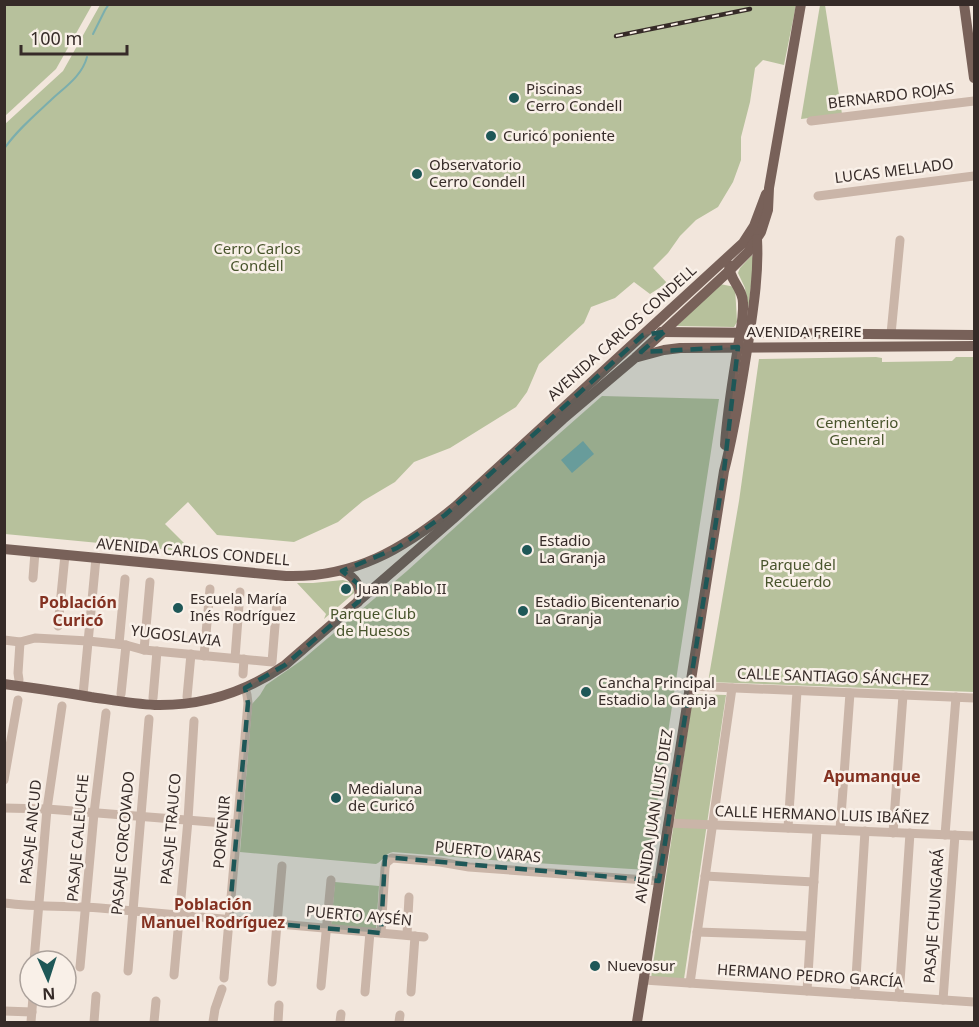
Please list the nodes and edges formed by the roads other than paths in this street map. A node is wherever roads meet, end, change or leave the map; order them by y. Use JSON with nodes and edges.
{"nodes":[{"id":1,"x":801,"y":4,"type":"edge"},
{"id":2,"x":964,"y":4,"type":"edge"},
{"id":3,"x":975,"y":78,"type":"edge"},
{"id":4,"x":975,"y":101,"type":"edge"},
{"id":5,"x":811,"y":121,"type":"dead end"},
{"id":6,"x":975,"y":176,"type":"edge"},
{"id":7,"x":769,"y":188,"type":"junction"},
{"id":8,"x":818,"y":196,"type":"dead end"},
{"id":9,"x":757,"y":239,"type":"junction"},
{"id":10,"x":900,"y":240,"type":"dead end"},
{"id":11,"x":732,"y":253,"type":"junction"},
{"id":12,"x":729,"y":271,"type":"junction"},
{"id":13,"x":664,"y":332,"type":"junction"},
{"id":14,"x":745,"y":333,"type":"junction"},
{"id":15,"x":891,"y":334,"type":"junction"},
{"id":16,"x":643,"y":335,"type":"junction"},
{"id":17,"x":975,"y":335,"type":"edge"},
{"id":18,"x":975,"y":346,"type":"edge"},
{"id":19,"x":743,"y":347,"type":"junction"},
{"id":20,"x":635,"y":358,"type":"junction"},
{"id":21,"x":4,"y":549,"type":"edge"},
{"id":22,"x":35,"y":552,"type":"junction"},
{"id":23,"x":65,"y":555,"type":"junction"},
{"id":24,"x":96,"y":558,"type":"junction"},
{"id":25,"x":342,"y":571,"type":"junction"},
{"id":26,"x":33,"y":578,"type":"dead end"},
{"id":27,"x":125,"y":579,"type":"dead end"},
{"id":28,"x":150,"y":582,"type":"dead end"},
{"id":29,"x":210,"y":590,"type":"dead end"},
{"id":30,"x":240,"y":592,"type":"dead end"},
{"id":31,"x":278,"y":601,"type":"dead end"},
{"id":32,"x":358,"y":602,"type":"junction"},
{"id":33,"x":58,"y":626,"type":"dead end"},
{"id":34,"x":4,"y":640,"type":"edge"},
{"id":35,"x":88,"y":641,"type":"junction"},
{"id":36,"x":20,"y":642,"type":"junction"},
{"id":37,"x":122,"y":645,"type":"junction"},
{"id":38,"x":144,"y":650,"type":"junction"},
{"id":39,"x":157,"y":651,"type":"junction"},
{"id":40,"x":191,"y":654,"type":"junction"},
{"id":41,"x":204,"y":656,"type":"junction"},
{"id":42,"x":240,"y":659,"type":"junction"},
{"id":43,"x":243,"y":674,"type":"dead end"},
{"id":44,"x":19,"y":680,"type":"dead end"},
{"id":45,"x":4,"y":684,"type":"edge"},
{"id":46,"x":689,"y":686,"type":"junction"},
{"id":47,"x":244,"y":688,"type":"junction"},
{"id":48,"x":732,"y":688,"type":"junction"},
{"id":49,"x":797,"y":691,"type":"junction"},
{"id":50,"x":850,"y":693,"type":"junction"},
{"id":51,"x":120,"y":694,"type":"dead end"},
{"id":52,"x":83,"y":695,"type":"junction"},
{"id":53,"x":903,"y":695,"type":"junction"},
{"id":54,"x":187,"y":696,"type":"dead end"},
{"id":55,"x":956,"y":697,"type":"junction"},
{"id":56,"x":153,"y":698,"type":"dead end"},
{"id":57,"x":975,"y":698,"type":"edge"},
{"id":58,"x":18,"y":700,"type":"dead end"},
{"id":59,"x":62,"y":706,"type":"dead end"},
{"id":60,"x":106,"y":713,"type":"dead end"},
{"id":61,"x":149,"y":719,"type":"dead end"},
{"id":62,"x":194,"y":721,"type":"dead end"},
{"id":63,"x":4,"y":780,"type":"edge"},
{"id":64,"x":4,"y":808,"type":"edge"},
{"id":65,"x":47,"y":809,"type":"junction"},
{"id":66,"x":94,"y":813,"type":"junction"},
{"id":67,"x":140,"y":816,"type":"junction"},
{"id":68,"x":188,"y":820,"type":"junction"},
{"id":69,"x":668,"y":823,"type":"junction"},
{"id":70,"x":237,"y":824,"type":"junction"},
{"id":71,"x":712,"y":825,"type":"junction"},
{"id":72,"x":788,"y":828,"type":"junction"},
{"id":73,"x":817,"y":830,"type":"junction"},
{"id":74,"x":840,"y":830,"type":"junction"},
{"id":75,"x":865,"y":831,"type":"junction"},
{"id":76,"x":893,"y":833,"type":"junction"},
{"id":77,"x":910,"y":833,"type":"junction"},
{"id":78,"x":950,"y":835,"type":"junction"},
{"id":79,"x":975,"y":836,"type":"edge"},
{"id":80,"x":282,"y":866,"type":"dead end"},
{"id":81,"x":705,"y":876,"type":"junction"},
{"id":82,"x":331,"y":880,"type":"dead end"},
{"id":83,"x":659,"y":881,"type":"junction"},
{"id":84,"x":814,"y":882,"type":"junction"},
{"id":85,"x":409,"y":897,"type":"dead end"},
{"id":86,"x":4,"y":903,"type":"edge"},
{"id":87,"x":38,"y":907,"type":"junction"},
{"id":88,"x":86,"y":907,"type":"junction"},
{"id":89,"x":133,"y":911,"type":"junction"},
{"id":90,"x":179,"y":915,"type":"junction"},
{"id":91,"x":229,"y":920,"type":"junction"},
{"id":92,"x":277,"y":924,"type":"junction"},
{"id":93,"x":327,"y":928,"type":"junction"},
{"id":94,"x":370,"y":932,"type":"junction"},
{"id":95,"x":697,"y":932,"type":"junction"},
{"id":96,"x":381,"y":933,"type":"junction"},
{"id":97,"x":415,"y":936,"type":"junction"},
{"id":98,"x":810,"y":936,"type":"junction"},
{"id":99,"x":35,"y":949,"type":"edge"},
{"id":100,"x":80,"y":967,"type":"dead end"},
{"id":101,"x":128,"y":970,"type":"dead end"},
{"id":102,"x":174,"y":975,"type":"dead end"},
{"id":103,"x":224,"y":978,"type":"dead end"},
{"id":104,"x":644,"y":980,"type":"junction"},
{"id":105,"x":272,"y":982,"type":"dead end"},
{"id":106,"x":690,"y":983,"type":"junction"},
{"id":107,"x":321,"y":986,"type":"dead end"},
{"id":108,"x":222,"y":990,"type":"dead end"},
{"id":109,"x":807,"y":991,"type":"junction"},
{"id":110,"x":366,"y":992,"type":"dead end"},
{"id":111,"x":411,"y":992,"type":"dead end"},
{"id":112,"x":855,"y":994,"type":"junction"},
{"id":113,"x":96,"y":996,"type":"dead end"},
{"id":114,"x":899,"y":997,"type":"junction"},
{"id":115,"x":943,"y":1000,"type":"junction"},
{"id":116,"x":156,"y":1001,"type":"dead end"},
{"id":117,"x":975,"y":1002,"type":"edge"},
{"id":118,"x":279,"y":1005,"type":"dead end"},
{"id":119,"x":4,"y":1011,"type":"edge"},
{"id":120,"x":31,"y":1018,"type":"edge"},
{"id":121,"x":94,"y":1023,"type":"edge"},
{"id":122,"x":154,"y":1023,"type":"edge"},
{"id":123,"x":213,"y":1023,"type":"edge"},
{"id":124,"x":278,"y":1023,"type":"edge"},
{"id":125,"x":637,"y":1023,"type":"edge"}],
"edges":[{"from":1,"to":7,"type":"main road"},
{"from":2,"to":3,"type":"main road"},
{"from":4,"to":5,"type":"street","name":"BERNARDO ROJAS"},
{"from":6,"to":8,"type":"street","name":"LUCAS MELLADO"},
{"from":7,"to":9,"type":"main road","name":"AVENIDA CARLOS CONDELL"},
{"from":7,"to":11,"type":"main road","name":"AVENIDA CARLOS CONDELL"},
{"from":9,"to":12,"type":"main road","name":"AVENIDA CARLOS CONDELL"},
{"from":9,"to":14,"type":"main road","name":"AVENIDA JUAN LUIS DIEZ"},
{"from":10,"to":15,"type":"street"},
{"from":11,"to":12,"type":"main road"},
{"from":11,"to":16,"type":"main road","name":"AVENIDA CARLOS CONDELL"},
{"from":12,"to":13,"type":"main road","name":"AVENIDA CARLOS CONDELL"},
{"from":12,"to":14,"type":"main road","name":"AVENIDA JUAN LUIS DIEZ"},
{"from":13,"to":14,"type":"main road","name":"AVENIDA FREIRE"},
{"from":13,"to":16,"type":"main road","name":"AVENIDA FREIRE"},
{"from":13,"to":20,"type":"main road","name":"AVENIDA CARLOS CONDELL"},
{"from":14,"to":15,"type":"main road","name":"AVENIDA FREIRE"},
{"from":14,"to":19,"type":"main road","name":"AVENIDA JUAN LUIS DIEZ"},
{"from":15,"to":17,"type":"main road","name":"AVENIDA FREIRE"},
{"from":16,"to":25,"type":"main road","name":"AVENIDA CARLOS CONDELL"},
{"from":18,"to":19,"type":"main road","name":"AVENIDA FREIRE"},
{"from":19,"to":20,"type":"main road","name":"AVENIDA FREIRE"},
{"from":19,"to":46,"type":"main road","name":"AVENIDA JUAN LUIS DIEZ"},
{"from":20,"to":32,"type":"main road","name":"AVENIDA CARLOS CONDELL"},
{"from":21,"to":22,"type":"main road","name":"AVENIDA CARLOS CONDELL"},
{"from":22,"to":23,"type":"main road","name":"AVENIDA CARLOS CONDELL"},
{"from":22,"to":26,"type":"street"},
{"from":23,"to":24,"type":"main road","name":"AVENIDA CARLOS CONDELL"},
{"from":23,"to":33,"type":"street"},
{"from":24,"to":25,"type":"main road","name":"AVENIDA CARLOS CONDELL"},
{"from":24,"to":35,"type":"street"},
{"from":25,"to":32,"type":"main road"},
{"from":27,"to":37,"type":"street"},
{"from":28,"to":38,"type":"street"},
{"from":29,"to":41,"type":"street"},
{"from":30,"to":42,"type":"street"},
{"from":31,"to":42,"type":"street","name":"YUGOSLAVIA"},
{"from":32,"to":47,"type":"main road","name":"AVENIDA CARLOS CONDELL"},
{"from":34,"to":36,"type":"street","name":"YUGOSLAVIA"},
{"from":35,"to":36,"type":"street","name":"YUGOSLAVIA"},
{"from":35,"to":37,"type":"street","name":"YUGOSLAVIA"},
{"from":35,"to":52,"type":"street"},
{"from":36,"to":44,"type":"street"},
{"from":37,"to":38,"type":"street","name":"YUGOSLAVIA"},
{"from":37,"to":51,"type":"street"},
{"from":38,"to":39,"type":"street","name":"YUGOSLAVIA"},
{"from":39,"to":40,"type":"street","name":"YUGOSLAVIA"},
{"from":39,"to":56,"type":"street"},
{"from":40,"to":41,"type":"street","name":"YUGOSLAVIA"},
{"from":40,"to":54,"type":"street"},
{"from":41,"to":42,"type":"street","name":"YUGOSLAVIA"},
{"from":42,"to":43,"type":"street"},
{"from":45,"to":52,"type":"main road","name":"AVENIDA CARLOS CONDELL"},
{"from":46,"to":48,"type":"street","name":"CALLE SANTIAGO SÁNCHEZ"},
{"from":46,"to":69,"type":"main road","name":"AVENIDA JUAN LUIS DIEZ"},
{"from":47,"to":52,"type":"main road","name":"AVENIDA CARLOS CONDELL"},
{"from":47,"to":70,"type":"street","name":"PORVENIR"},
{"from":48,"to":49,"type":"street","name":"CALLE SANTIAGO SÁNCHEZ"},
{"from":48,"to":71,"type":"street"},
{"from":49,"to":50,"type":"street","name":"CALLE SANTIAGO SÁNCHEZ"},
{"from":49,"to":72,"type":"street"},
{"from":50,"to":53,"type":"street","name":"CALLE SANTIAGO SÁNCHEZ"},
{"from":50,"to":74,"type":"street"},
{"from":53,"to":55,"type":"street","name":"CALLE SANTIAGO SÁNCHEZ"},
{"from":53,"to":76,"type":"street"},
{"from":55,"to":57,"type":"street","name":"CALLE SANTIAGO SÁNCHEZ"},
{"from":55,"to":78,"type":"street","name":"PASAJE CHUNGARÁ"},
{"from":58,"to":63,"type":"street"},
{"from":59,"to":65,"type":"street","name":"PASAJE ANCUD"},
{"from":60,"to":66,"type":"street","name":"PASAJE CALEUCHE"},
{"from":61,"to":67,"type":"street","name":"PASAJE CORCOVADO"},
{"from":62,"to":68,"type":"street","name":"PASAJE TRAUCO"},
{"from":64,"to":65,"type":"street"},
{"from":65,"to":66,"type":"street"},
{"from":65,"to":87,"type":"street","name":"PASAJE ANCUD"},
{"from":66,"to":67,"type":"street"},
{"from":66,"to":88,"type":"street","name":"PASAJE CALEUCHE"},
{"from":67,"to":68,"type":"street"},
{"from":67,"to":89,"type":"street","name":"PASAJE CORCOVADO"},
{"from":68,"to":70,"type":"street"},
{"from":68,"to":90,"type":"street","name":"PASAJE TRAUCO"},
{"from":69,"to":71,"type":"street","name":"CALLE HERMANO LUIS IBÁÑEZ"},
{"from":69,"to":83,"type":"main road","name":"AVENIDA JUAN LUIS DIEZ"},
{"from":70,"to":91,"type":"street","name":"PORVENIR"},
{"from":71,"to":72,"type":"street","name":"CALLE HERMANO LUIS IBÁÑEZ"},
{"from":71,"to":81,"type":"street"},
{"from":72,"to":73,"type":"street","name":"CALLE HERMANO LUIS IBÁÑEZ"},
{"from":73,"to":74,"type":"street","name":"CALLE HERMANO LUIS IBÁÑEZ"},
{"from":73,"to":84,"type":"street"},
{"from":74,"to":75,"type":"street","name":"CALLE HERMANO LUIS IBÁÑEZ"},
{"from":75,"to":76,"type":"street","name":"CALLE HERMANO LUIS IBÁÑEZ"},
{"from":75,"to":112,"type":"street"},
{"from":76,"to":77,"type":"street","name":"CALLE HERMANO LUIS IBÁÑEZ"},
{"from":77,"to":78,"type":"street","name":"CALLE HERMANO LUIS IBÁÑEZ"},
{"from":77,"to":114,"type":"street"},
{"from":78,"to":79,"type":"street","name":"CALLE HERMANO LUIS IBÁÑEZ"},
{"from":78,"to":115,"type":"street","name":"PASAJE CHUNGARÁ"},
{"from":80,"to":92,"type":"street"},
{"from":81,"to":84,"type":"street"},
{"from":81,"to":95,"type":"street"},
{"from":82,"to":93,"type":"street"},
{"from":83,"to":96,"type":"street","name":"PUERTO VARAS"},
{"from":83,"to":104,"type":"main road","name":"AVENIDA JUAN LUIS DIEZ"},
{"from":84,"to":98,"type":"street"},
{"from":85,"to":97,"type":"street"},
{"from":86,"to":87,"type":"street","name":"PUERTO AYSÉN"},
{"from":87,"to":88,"type":"street","name":"PUERTO AYSÉN"},
{"from":87,"to":99,"type":"street","name":"PASAJE ANCUD"},
{"from":88,"to":89,"type":"street","name":"PUERTO AYSÉN"},
{"from":88,"to":100,"type":"street","name":"PASAJE CALEUCHE"},
{"from":89,"to":90,"type":"street","name":"PUERTO AYSÉN"},
{"from":89,"to":101,"type":"street","name":"PASAJE CORCOVADO"},
{"from":90,"to":91,"type":"street","name":"PUERTO AYSÉN"},
{"from":90,"to":102,"type":"street","name":"PASAJE TRAUCO"},
{"from":91,"to":92,"type":"street","name":"PUERTO AYSÉN"},
{"from":91,"to":103,"type":"street","name":"PORVENIR"},
{"from":92,"to":93,"type":"street","name":"PUERTO AYSÉN"},
{"from":92,"to":105,"type":"street"},
{"from":93,"to":94,"type":"street","name":"PUERTO AYSÉN"},
{"from":93,"to":107,"type":"street"},
{"from":94,"to":96,"type":"street","name":"PUERTO AYSÉN"},
{"from":94,"to":110,"type":"street"},
{"from":95,"to":98,"type":"street"},
{"from":95,"to":106,"type":"street"},
{"from":96,"to":97,"type":"street","name":"PUERTO AYSÉN"},
{"from":97,"to":111,"type":"street"},
{"from":98,"to":109,"type":"street"},
{"from":104,"to":106,"type":"street","name":"HERMANO PEDRO GARCÍA"},
{"from":104,"to":125,"type":"main road","name":"AVENIDA JUAN LUIS DIEZ"},
{"from":106,"to":109,"type":"street","name":"HERMANO PEDRO GARCÍA"},
{"from":108,"to":123,"type":"street"},
{"from":109,"to":112,"type":"street","name":"HERMANO PEDRO GARCÍA"},
{"from":112,"to":114,"type":"street","name":"HERMANO PEDRO GARCÍA"},
{"from":113,"to":121,"type":"street"},
{"from":114,"to":115,"type":"street","name":"HERMANO PEDRO GARCÍA"},
{"from":115,"to":117,"type":"street","name":"HERMANO PEDRO GARCÍA"},
{"from":116,"to":122,"type":"street"},
{"from":118,"to":124,"type":"street"},
{"from":119,"to":120,"type":"street"}]}
